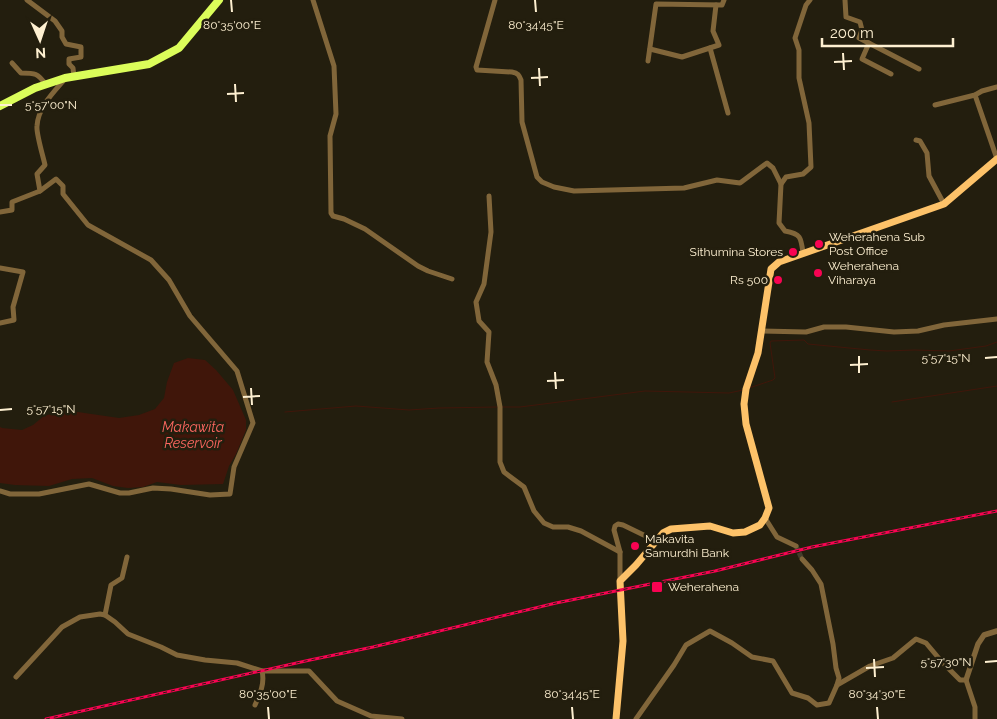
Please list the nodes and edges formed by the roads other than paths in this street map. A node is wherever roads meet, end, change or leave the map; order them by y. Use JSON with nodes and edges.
{"nodes":[{"id":1,"x":27,"y":0,"type":"edge"},
{"id":2,"x":219,"y":0,"type":"edge"},
{"id":3,"x":313,"y":0,"type":"edge"},
{"id":4,"x":495,"y":0,"type":"edge"},
{"id":5,"x":724,"y":0,"type":"edge"},
{"id":6,"x":810,"y":0,"type":"edge"},
{"id":7,"x":845,"y":0,"type":"edge"},
{"id":8,"x":716,"y":5,"type":"junction"},
{"id":9,"x":869,"y":43,"type":"junction"},
{"id":10,"x":710,"y":48,"type":"junction"},
{"id":11,"x":650,"y":49,"type":"junction"},
{"id":12,"x":648,"y":61,"type":"dead end"},
{"id":13,"x":12,"y":63,"type":"dead end"},
{"id":14,"x":919,"y":68,"type":"dead end"},
{"id":15,"x":890,"y":74,"type":"dead end"},
{"id":16,"x":74,"y":77,"type":"junction"},
{"id":17,"x":66,"y":78,"type":"junction"},
{"id":18,"x":46,"y":85,"type":"junction"},
{"id":19,"x":997,"y":87,"type":"edge"},
{"id":20,"x":975,"y":95,"type":"junction"},
{"id":21,"x":0,"y":106,"type":"edge"},
{"id":22,"x":935,"y":106,"type":"dead end"},
{"id":23,"x":728,"y":113,"type":"dead end"},
{"id":24,"x":916,"y":140,"type":"dead end"},
{"id":25,"x":997,"y":159,"type":"edge"},
{"id":26,"x":781,"y":184,"type":"junction"},
{"id":27,"x":40,"y":191,"type":"junction"},
{"id":28,"x":489,"y":196,"type":"dead end"},
{"id":29,"x":944,"y":204,"type":"junction"},
{"id":30,"x":0,"y":212,"type":"edge"},
{"id":31,"x":804,"y":253,"type":"junction"},
{"id":32,"x":0,"y":268,"type":"edge"},
{"id":33,"x":452,"y":279,"type":"dead end"},
{"id":34,"x":997,"y":319,"type":"edge"},
{"id":35,"x":0,"y":323,"type":"edge"},
{"id":36,"x":761,"y":331,"type":"junction"},
{"id":37,"x":0,"y":491,"type":"edge"},
{"id":38,"x":765,"y":518,"type":"junction"},
{"id":39,"x":656,"y":540,"type":"junction"},
{"id":40,"x":796,"y":546,"type":"tunnel mouth"},
{"id":41,"x":620,"y":552,"type":"junction"},
{"id":42,"x":127,"y":557,"type":"dead end"},
{"id":43,"x":802,"y":559,"type":"tunnel mouth"},
{"id":44,"x":620,"y":580,"type":"junction"},
{"id":45,"x":106,"y":615,"type":"junction"},
{"id":46,"x":997,"y":631,"type":"edge"},
{"id":47,"x":262,"y":671,"type":"junction"},
{"id":48,"x":16,"y":677,"type":"dead end"},
{"id":49,"x":966,"y":680,"type":"junction"},
{"id":50,"x":837,"y":685,"type":"junction"},
{"id":51,"x":255,"y":705,"type":"dead end"},
{"id":52,"x":402,"y":719,"type":"edge"},
{"id":53,"x":616,"y":719,"type":"edge"},
{"id":54,"x":636,"y":719,"type":"edge"},
{"id":55,"x":975,"y":719,"type":"edge"}],
"edges":[{"from":1,"to":16,"type":"street"},
{"from":2,"to":16,"type":"main road"},
{"from":3,"to":33,"type":"street"},
{"from":4,"to":26,"type":"street"},
{"from":5,"to":8,"type":"street"},
{"from":6,"to":26,"type":"street"},
{"from":7,"to":9,"type":"street"},
{"from":8,"to":10,"type":"street"},
{"from":8,"to":11,"type":"street"},
{"from":9,"to":14,"type":"street"},
{"from":9,"to":15,"type":"street"},
{"from":10,"to":11,"type":"street"},
{"from":10,"to":23,"type":"street"},
{"from":11,"to":12,"type":"street"},
{"from":13,"to":18,"type":"street"},
{"from":16,"to":17,"type":"main road"},
{"from":17,"to":18,"type":"main road"},
{"from":17,"to":27,"type":"street"},
{"from":18,"to":21,"type":"main road"},
{"from":19,"to":20,"type":"street"},
{"from":20,"to":22,"type":"street"},
{"from":20,"to":25,"type":"street"},
{"from":24,"to":29,"type":"street"},
{"from":25,"to":29,"type":"main road"},
{"from":26,"to":31,"type":"street"},
{"from":27,"to":30,"type":"street"},
{"from":27,"to":37,"type":"street"},
{"from":28,"to":41,"type":"street"},
{"from":29,"to":31,"type":"main road"},
{"from":31,"to":36,"type":"main road"},
{"from":32,"to":35,"type":"street"},
{"from":34,"to":36,"type":"street"},
{"from":36,"to":38,"type":"main road"},
{"from":38,"to":39,"type":"main road"},
{"from":38,"to":40,"type":"street"},
{"from":39,"to":41,"type":"street"},
{"from":39,"to":44,"type":"main road"},
{"from":41,"to":44,"type":"street"},
{"from":42,"to":45,"type":"street"},
{"from":43,"to":50,"type":"street"},
{"from":44,"to":53,"type":"main road"},
{"from":45,"to":47,"type":"street"},
{"from":45,"to":48,"type":"street"},
{"from":46,"to":49,"type":"street"},
{"from":47,"to":51,"type":"street"},
{"from":47,"to":52,"type":"street"},
{"from":49,"to":50,"type":"street"},
{"from":49,"to":55,"type":"street"},
{"from":50,"to":54,"type":"street"}]}
